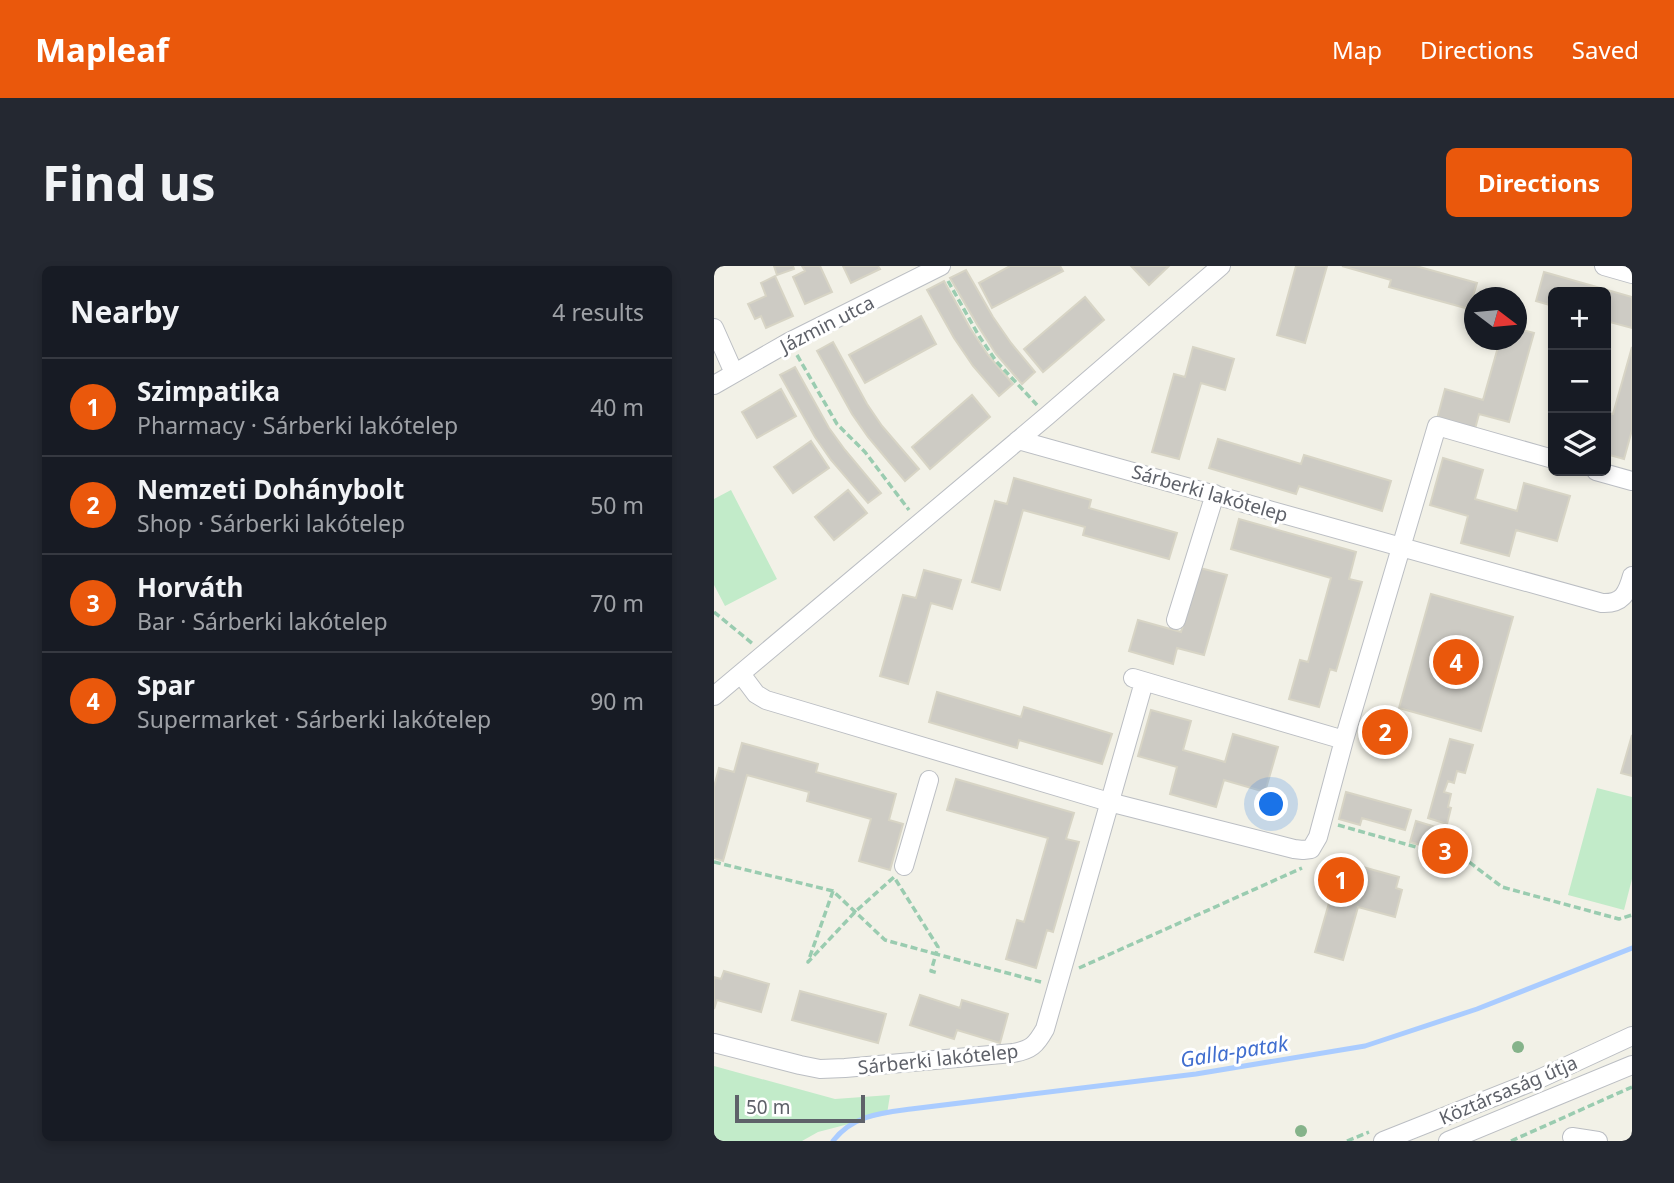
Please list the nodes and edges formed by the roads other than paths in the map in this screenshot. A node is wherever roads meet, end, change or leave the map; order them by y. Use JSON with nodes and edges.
{"nodes":[{"id":1,"x":1221,"y":266,"type":"edge"},
{"id":2,"x":1604,"y":266,"type":"edge"},
{"id":3,"x":941,"y":267,"type":"edge"},
{"id":4,"x":1632,"y":274,"type":"edge"},
{"id":5,"x":714,"y":328,"type":"edge"},
{"id":6,"x":734,"y":373,"type":"junction"},
{"id":7,"x":714,"y":385,"type":"edge"},
{"id":8,"x":1018,"y":440,"type":"junction"},
{"id":9,"x":1548,"y":458,"type":"edge"},
{"id":10,"x":1611,"y":475,"type":"edge"},
{"id":11,"x":1632,"y":481,"type":"edge"},
{"id":12,"x":1215,"y":494,"type":"junction"},
{"id":13,"x":1402,"y":548,"type":"junction"},
{"id":14,"x":1632,"y":576,"type":"edge"},
{"id":15,"x":1176,"y":620,"type":"dead end"},
{"id":16,"x":741,"y":674,"type":"junction"},
{"id":17,"x":716,"y":691,"type":"edge"},
{"id":18,"x":1345,"y":740,"type":"junction"},
{"id":19,"x":929,"y":780,"type":"dead end"},
{"id":20,"x":1109,"y":802,"type":"junction"},
{"id":21,"x":904,"y":866,"type":"dead end"},
{"id":22,"x":1632,"y":1037,"type":"edge"},
{"id":23,"x":714,"y":1042,"type":"edge"},
{"id":24,"x":1632,"y":1065,"type":"edge"},
{"id":25,"x":1496,"y":1122,"type":"junction"},
{"id":26,"x":1572,"y":1137,"type":"dead end"},
{"id":27,"x":1390,"y":1140,"type":"edge"},
{"id":28,"x":1448,"y":1141,"type":"edge"},
{"id":29,"x":1478,"y":1141,"type":"edge"},
{"id":30,"x":1598,"y":1141,"type":"edge"}],
"edges":[{"from":1,"to":8,"type":"street"},
{"from":2,"to":4,"type":"street"},
{"from":3,"to":6,"type":"street","name":"Jázmin utca"},
{"from":5,"to":6,"type":"street"},
{"from":6,"to":7,"type":"street","name":"Jázmin utca"},
{"from":8,"to":12,"type":"street","name":"Sárberki lakótelep"},
{"from":8,"to":16,"type":"street"},
{"from":9,"to":13,"type":"street"},
{"from":10,"to":11,"type":"street"},
{"from":12,"to":13,"type":"street","name":"Sárberki lakótelep"},
{"from":12,"to":15,"type":"street"},
{"from":13,"to":14,"type":"street","name":"Sárberki lakótelep"},
{"from":13,"to":18,"type":"street"},
{"from":16,"to":17,"type":"street"},
{"from":16,"to":20,"type":"street"},
{"from":18,"to":20,"type":"street"},
{"from":18,"to":20,"type":"street","name":"Sárberki lakótelep"},
{"from":19,"to":21,"type":"street"},
{"from":20,"to":23,"type":"street","name":"Sárberki lakótelep"},
{"from":22,"to":27,"type":"street","name":"Köztársaság útja"},
{"from":24,"to":25,"type":"street","name":"Köztársaság útja"},
{"from":25,"to":28,"type":"street","name":"Köztársaság útja"},
{"from":25,"to":29,"type":"street"},
{"from":26,"to":30,"type":"street"}]}
